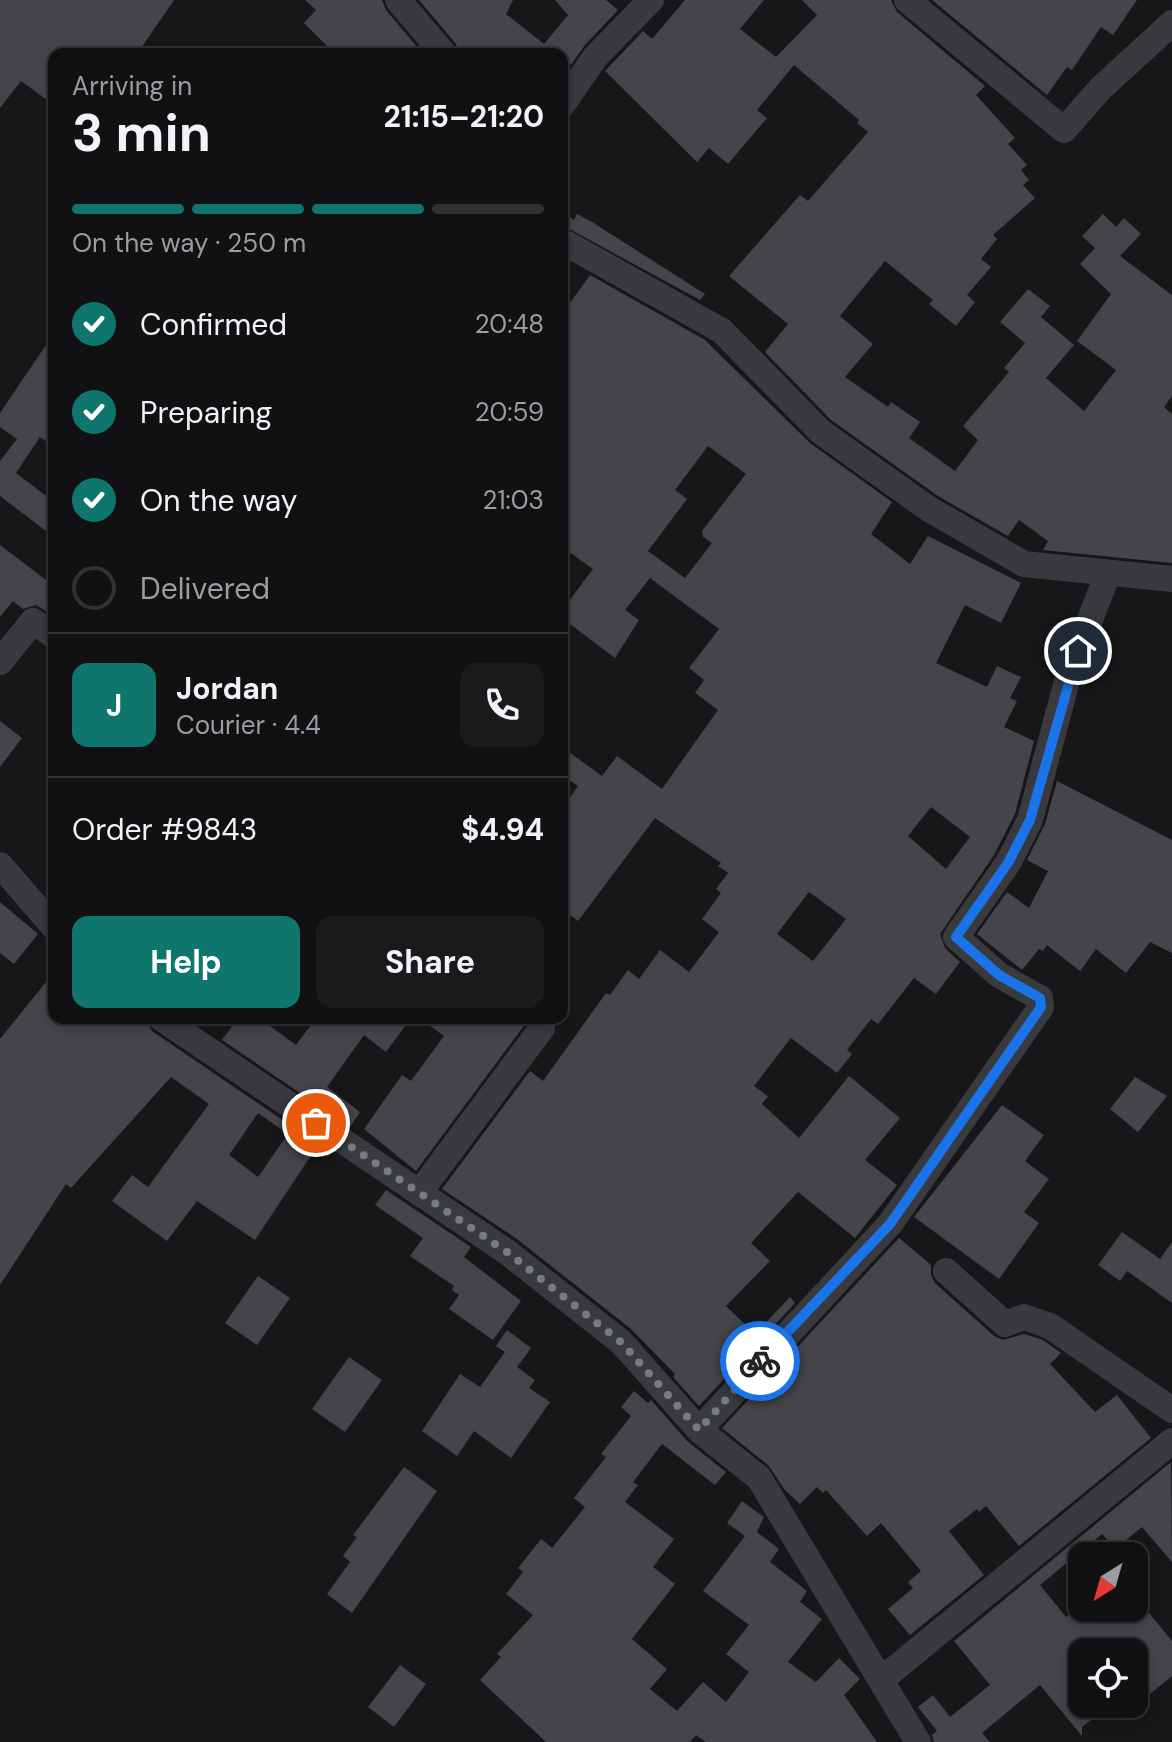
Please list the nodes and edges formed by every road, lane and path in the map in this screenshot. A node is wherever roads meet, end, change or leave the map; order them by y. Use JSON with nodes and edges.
{"nodes":[{"id":1,"x":398,"y":0,"type":"edge"},
{"id":2,"x":651,"y":0,"type":"edge"},
{"id":3,"x":907,"y":0,"type":"edge"},
{"id":4,"x":1172,"y":23,"type":"edge"},
{"id":5,"x":439,"y":48,"type":"edge"},
{"id":6,"x":568,"y":96,"type":"edge"},
{"id":7,"x":568,"y":244,"type":"edge"},
{"id":8,"x":1108,"y":573,"type":"junction"},
{"id":9,"x":1172,"y":579,"type":"edge"},
{"id":10,"x":48,"y":632,"type":"edge"},
{"id":11,"x":0,"y":662,"type":"edge"},
{"id":12,"x":0,"y":865,"type":"edge"},
{"id":13,"x":48,"y":920,"type":"edge"},
{"id":14,"x":170,"y":1024,"type":"edge"},
{"id":15,"x":542,"y":1024,"type":"edge"},
{"id":16,"x":419,"y":1193,"type":"junction"},
{"id":17,"x":946,"y":1271,"type":"dead end"},
{"id":18,"x":1172,"y":1410,"type":"edge"},
{"id":19,"x":699,"y":1430,"type":"junction"},
{"id":20,"x":1172,"y":1441,"type":"edge"},
{"id":21,"x":881,"y":1680,"type":"junction"},
{"id":22,"x":918,"y":1742,"type":"edge"}],
"edges":[{"from":1,"to":5,"type":"street"},
{"from":2,"to":6,"type":"street"},
{"from":3,"to":4,"type":"street"},
{"from":7,"to":8,"type":"street"},
{"from":8,"to":9,"type":"street"},
{"from":8,"to":19,"type":"street"},
{"from":10,"to":11,"type":"street"},
{"from":12,"to":13,"type":"street"},
{"from":14,"to":16,"type":"street"},
{"from":15,"to":16,"type":"street"},
{"from":16,"to":19,"type":"street"},
{"from":17,"to":18,"type":"street"},
{"from":19,"to":21,"type":"street"},
{"from":20,"to":21,"type":"street"},
{"from":21,"to":22,"type":"street"}]}
